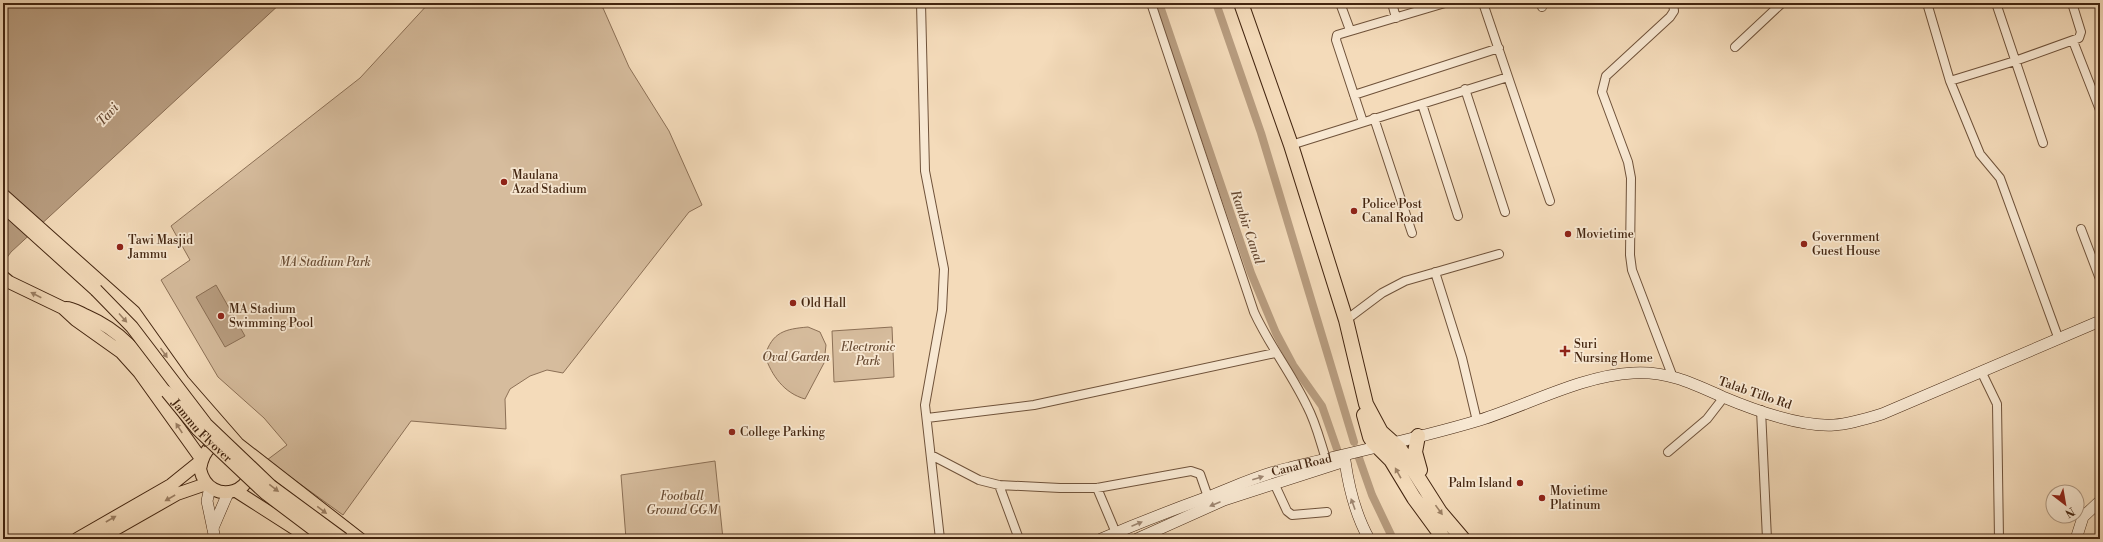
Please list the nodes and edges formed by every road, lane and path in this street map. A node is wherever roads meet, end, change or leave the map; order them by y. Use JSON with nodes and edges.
{"nodes":[{"id":1,"x":921,"y":3,"type":"edge"},
{"id":2,"x":1150,"y":3,"type":"edge"},
{"id":3,"x":1241,"y":3,"type":"edge"},
{"id":4,"x":1340,"y":3,"type":"edge"},
{"id":5,"x":1392,"y":3,"type":"edge"},
{"id":6,"x":1444,"y":3,"type":"edge"},
{"id":7,"x":1483,"y":3,"type":"edge"},
{"id":8,"x":1673,"y":3,"type":"edge"},
{"id":9,"x":1782,"y":3,"type":"edge"},
{"id":10,"x":1927,"y":3,"type":"edge"},
{"id":11,"x":1996,"y":3,"type":"edge"},
{"id":12,"x":2072,"y":3,"type":"edge"},
{"id":13,"x":1431,"y":5,"type":"edge"},
{"id":14,"x":1396,"y":18,"type":"junction"},
{"id":15,"x":1350,"y":30,"type":"junction"},
{"id":16,"x":2073,"y":41,"type":"junction"},
{"id":17,"x":1735,"y":47,"type":"dead end"},
{"id":18,"x":1499,"y":48,"type":"junction"},
{"id":19,"x":2015,"y":61,"type":"junction"},
{"id":20,"x":1508,"y":77,"type":"junction"},
{"id":21,"x":1950,"y":81,"type":"junction"},
{"id":22,"x":1465,"y":90,"type":"junction"},
{"id":23,"x":1354,"y":95,"type":"junction"},
{"id":24,"x":1422,"y":104,"type":"junction"},
{"id":25,"x":2100,"y":110,"type":"edge"},
{"id":26,"x":1374,"y":118,"type":"junction"},
{"id":27,"x":1363,"y":122,"type":"junction"},
{"id":28,"x":2043,"y":142,"type":"dead end"},
{"id":29,"x":1292,"y":145,"type":"junction"},
{"id":30,"x":3,"y":195,"type":"edge"},
{"id":31,"x":1550,"y":201,"type":"dead end"},
{"id":32,"x":3,"y":206,"type":"edge"},
{"id":33,"x":1505,"y":212,"type":"dead end"},
{"id":34,"x":1458,"y":216,"type":"dead end"},
{"id":35,"x":2081,"y":229,"type":"dead end"},
{"id":36,"x":1412,"y":233,"type":"dead end"},
{"id":37,"x":56,"y":249,"type":"junction"},
{"id":38,"x":1498,"y":254,"type":"dead end"},
{"id":39,"x":1435,"y":272,"type":"junction"},
{"id":40,"x":6,"y":279,"type":"edge"},
{"id":41,"x":2100,"y":279,"type":"edge"},
{"id":42,"x":63,"y":308,"type":"junction"},
{"id":43,"x":1346,"y":320,"type":"junction"},
{"id":44,"x":2100,"y":321,"type":"edge"},
{"id":45,"x":2058,"y":337,"type":"junction"},
{"id":46,"x":1275,"y":353,"type":"junction"},
{"id":47,"x":1982,"y":373,"type":"junction"},
{"id":48,"x":1672,"y":375,"type":"junction"},
{"id":49,"x":1724,"y":397,"type":"junction"},
{"id":50,"x":1761,"y":410,"type":"junction"},
{"id":51,"x":926,"y":418,"type":"junction"},
{"id":52,"x":1477,"y":421,"type":"junction"},
{"id":53,"x":1418,"y":436,"type":"junction"},
{"id":54,"x":1385,"y":447,"type":"junction"},
{"id":55,"x":242,"y":448,"type":"junction"},
{"id":56,"x":1668,"y":452,"type":"dead end"},
{"id":57,"x":931,"y":455,"type":"junction"},
{"id":58,"x":1326,"y":459,"type":"junction"},
{"id":59,"x":202,"y":460,"type":"junction"},
{"id":60,"x":1274,"y":483,"type":"junction"},
{"id":61,"x":208,"y":485,"type":"junction"},
{"id":62,"x":999,"y":485,"type":"junction"},
{"id":63,"x":1097,"y":488,"type":"junction"},
{"id":64,"x":1424,"y":488,"type":"junction"},
{"id":65,"x":232,"y":492,"type":"junction"},
{"id":66,"x":1208,"y":497,"type":"junction"},
{"id":67,"x":2100,"y":501,"type":"edge"},
{"id":68,"x":1327,"y":512,"type":"dead end"},
{"id":69,"x":1116,"y":532,"type":"junction"},
{"id":70,"x":214,"y":534,"type":"edge"},
{"id":71,"x":77,"y":539,"type":"edge"},
{"id":72,"x":98,"y":539,"type":"edge"},
{"id":73,"x":311,"y":539,"type":"edge"},
{"id":74,"x":326,"y":539,"type":"edge"},
{"id":75,"x":343,"y":539,"type":"edge"},
{"id":76,"x":360,"y":539,"type":"edge"},
{"id":77,"x":940,"y":539,"type":"edge"},
{"id":78,"x":1019,"y":539,"type":"edge"},
{"id":79,"x":1101,"y":539,"type":"edge"},
{"id":80,"x":1137,"y":539,"type":"edge"},
{"id":81,"x":1369,"y":539,"type":"edge"},
{"id":82,"x":1444,"y":539,"type":"edge"},
{"id":83,"x":1463,"y":539,"type":"edge"},
{"id":84,"x":1766,"y":539,"type":"edge"},
{"id":85,"x":1999,"y":539,"type":"edge"},
{"id":86,"x":2076,"y":539,"type":"edge"}],
"edges":[{"from":1,"to":51,"type":"street"},
{"from":2,"to":46,"type":"street"},
{"from":3,"to":29,"type":"highway"},
{"from":4,"to":15,"type":"street"},
{"from":5,"to":14,"type":"street"},
{"from":6,"to":13,"type":"street"},
{"from":7,"to":18,"type":"street"},
{"from":8,"to":48,"type":"street"},
{"from":9,"to":17,"type":"street"},
{"from":10,"to":21,"type":"street"},
{"from":11,"to":19,"type":"street"},
{"from":12,"to":16,"type":"street"},
{"from":13,"to":14,"type":"street"},
{"from":14,"to":15,"type":"street"},
{"from":15,"to":23,"type":"street"},
{"from":16,"to":19,"type":"street"},
{"from":16,"to":25,"type":"street"},
{"from":18,"to":20,"type":"street"},
{"from":18,"to":23,"type":"street"},
{"from":19,"to":21,"type":"street"},
{"from":19,"to":28,"type":"street"},
{"from":20,"to":22,"type":"street"},
{"from":20,"to":31,"type":"street"},
{"from":21,"to":45,"type":"street"},
{"from":22,"to":24,"type":"street"},
{"from":22,"to":33,"type":"street"},
{"from":23,"to":27,"type":"street"},
{"from":24,"to":26,"type":"street"},
{"from":24,"to":34,"type":"street"},
{"from":26,"to":27,"type":"street"},
{"from":26,"to":36,"type":"street"},
{"from":27,"to":29,"type":"street"},
{"from":29,"to":43,"type":"highway"},
{"from":30,"to":37,"type":"main road"},
{"from":32,"to":37,"type":"main road"},
{"from":35,"to":41,"type":"street"},
{"from":37,"to":55,"type":"main road","one_way":true},
{"from":37,"to":75,"type":"main road","name":"Jammu Flyover","one_way":true,"bridge":true},
{"from":38,"to":39,"type":"street"},
{"from":39,"to":43,"type":"street"},
{"from":39,"to":52,"type":"street"},
{"from":42,"to":40,"type":"main road","one_way":true},
{"from":59,"to":42,"type":"main road","one_way":true},
{"from":42,"to":74,"type":"main road","name":"Jammu Flyover","bridge":true},
{"from":43,"to":54,"type":"highway"},
{"from":44,"to":45,"type":"main road","name":"Talab Tillo Rd"},
{"from":45,"to":47,"type":"main road","name":"Talab Tillo Rd"},
{"from":46,"to":51,"type":"street"},
{"from":46,"to":58,"type":"street"},
{"from":47,"to":50,"type":"main road","name":"Talab Tillo Rd"},
{"from":47,"to":85,"type":"street"},
{"from":48,"to":49,"type":"main road","name":"Talab Tillo Rd"},
{"from":48,"to":52,"type":"main road","name":"Talab Tillo Rd"},
{"from":49,"to":50,"type":"main road","name":"Talab Tillo Rd"},
{"from":49,"to":56,"type":"street"},
{"from":50,"to":84,"type":"street"},
{"from":51,"to":57,"type":"street"},
{"from":52,"to":53,"type":"main road","name":"Talab Tillo Rd"},
{"from":53,"to":54,"type":"main road","name":"Talab Tillo Rd"},
{"from":53,"to":64,"type":"highway"},
{"from":54,"to":58,"type":"main road","name":"Canal Road"},
{"from":54,"to":64,"type":"highway"},
{"from":82,"to":54,"type":"highway","one_way":true},
{"from":55,"to":59,"type":"main road"},
{"from":55,"to":65,"type":"main road"},
{"from":55,"to":76,"type":"main road","one_way":true},
{"from":57,"to":62,"type":"street"},
{"from":57,"to":77,"type":"street"},
{"from":66,"to":58,"type":"main road","name":"Canal Road","one_way":true},
{"from":59,"to":61,"type":"main road"},
{"from":71,"to":59,"type":"main road","one_way":true},
{"from":60,"to":68,"type":"street"},
{"from":60,"to":80,"type":"main road","name":"Canal Road","one_way":true},
{"from":81,"to":60,"type":"main road","name":"Canal Road","one_way":true},
{"from":61,"to":65,"type":"main road"},
{"from":61,"to":70,"type":"main road"},
{"from":61,"to":72,"type":"main road","one_way":true},
{"from":62,"to":63,"type":"street"},
{"from":62,"to":78,"type":"street"},
{"from":63,"to":66,"type":"street"},
{"from":63,"to":69,"type":"street"},
{"from":64,"to":83,"type":"highway","one_way":true},
{"from":65,"to":70,"type":"main road"},
{"from":65,"to":73,"type":"main road"},
{"from":69,"to":66,"type":"main road","name":"Canal Road","one_way":true},
{"from":67,"to":86,"type":"main road"},
{"from":69,"to":79,"type":"main road","name":"Canal Road"}]}
